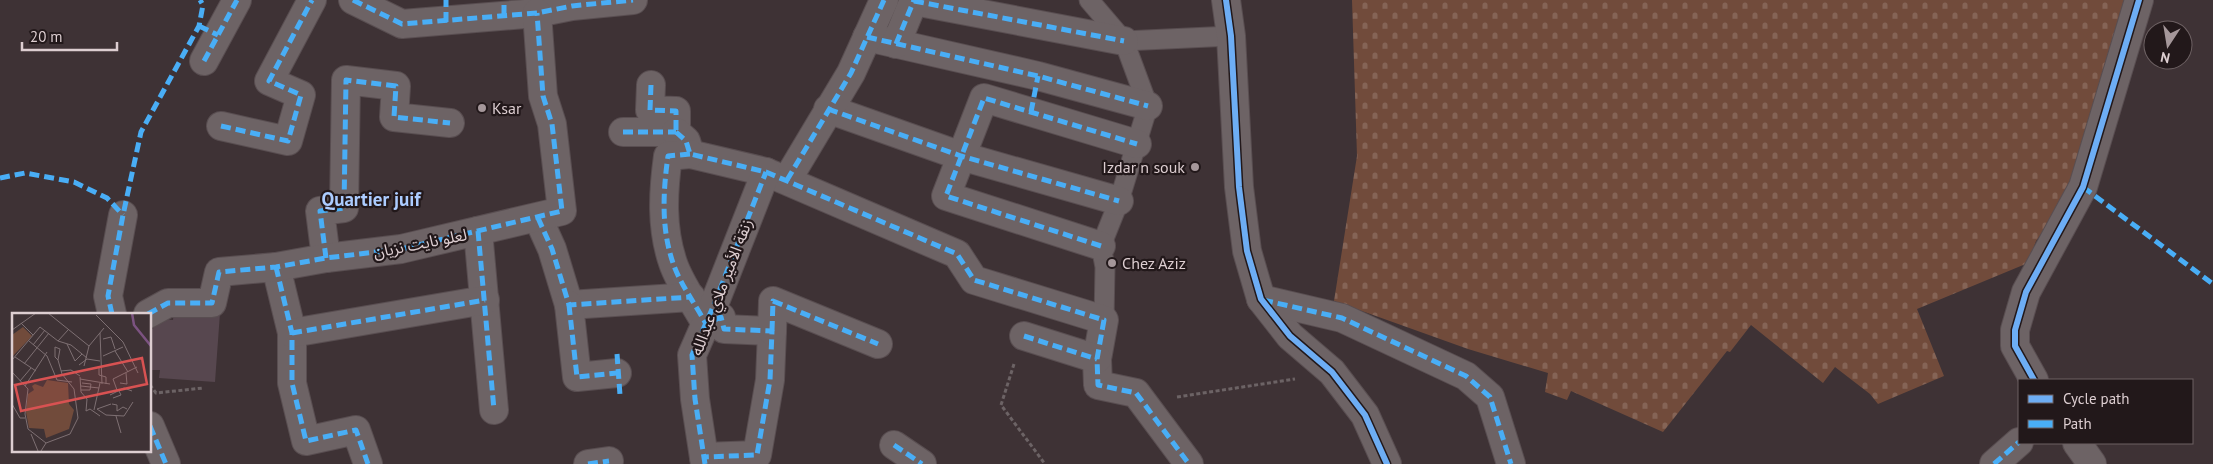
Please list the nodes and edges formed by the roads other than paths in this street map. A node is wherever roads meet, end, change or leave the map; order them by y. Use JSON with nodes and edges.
{"nodes":[{"id":1,"x":237,"y":0,"type":"edge"},
{"id":2,"x":312,"y":0,"type":"edge"},
{"id":3,"x":353,"y":0,"type":"edge"},
{"id":4,"x":633,"y":0,"type":"edge"},
{"id":5,"x":884,"y":0,"type":"edge"},
{"id":6,"x":1089,"y":0,"type":"edge"},
{"id":7,"x":1226,"y":0,"type":"edge"},
{"id":8,"x":2139,"y":0,"type":"edge"},
{"id":9,"x":914,"y":1,"type":"edge"},
{"id":10,"x":504,"y":8,"type":"edge"},
{"id":11,"x":446,"y":11,"type":"edge"},
{"id":12,"x":537,"y":13,"type":"junction"},
{"id":13,"x":1231,"y":36,"type":"junction"},
{"id":14,"x":867,"y":37,"type":"junction"},
{"id":15,"x":1124,"y":41,"type":"junction"},
{"id":16,"x":896,"y":44,"type":"junction"},
{"id":17,"x":204,"y":61,"type":"dead end"},
{"id":18,"x":1038,"y":76,"type":"junction"},
{"id":19,"x":651,"y":84,"type":"dead end"},
{"id":20,"x":1148,"y":106,"type":"junction"},
{"id":21,"x":828,"y":109,"type":"junction"},
{"id":22,"x":1031,"y":112,"type":"junction"},
{"id":23,"x":450,"y":123,"type":"dead end"},
{"id":24,"x":221,"y":126,"type":"dead end"},
{"id":25,"x":623,"y":132,"type":"dead end"},
{"id":26,"x":683,"y":143,"type":"junction"},
{"id":27,"x":1137,"y":144,"type":"junction"},
{"id":28,"x":961,"y":156,"type":"junction"},
{"id":29,"x":776,"y":176,"type":"junction"},
{"id":30,"x":1119,"y":201,"type":"junction"},
{"id":31,"x":550,"y":214,"type":"junction"},
{"id":32,"x":123,"y":215,"type":"dead end"},
{"id":33,"x":478,"y":232,"type":"junction"},
{"id":34,"x":1101,"y":246,"type":"junction"},
{"id":35,"x":326,"y":258,"type":"junction"},
{"id":36,"x":276,"y":267,"type":"junction"},
{"id":37,"x":691,"y":297,"type":"junction"},
{"id":38,"x":1261,"y":299,"type":"junction"},
{"id":39,"x":485,"y":300,"type":"junction"},
{"id":40,"x":569,"y":305,"type":"junction"},
{"id":41,"x":112,"y":313,"type":"edge"},
{"id":42,"x":150,"y":313,"type":"edge"},
{"id":43,"x":1104,"y":320,"type":"junction"},
{"id":44,"x":706,"y":324,"type":"junction"},
{"id":45,"x":772,"y":331,"type":"junction"},
{"id":46,"x":292,"y":332,"type":"junction"},
{"id":47,"x":1024,"y":336,"type":"road end"},
{"id":48,"x":878,"y":344,"type":"dead end"},
{"id":49,"x":1097,"y":359,"type":"junction"},
{"id":50,"x":618,"y":374,"type":"dead end"},
{"id":51,"x":2033,"y":379,"type":"edge"},
{"id":52,"x":494,"y":410,"type":"dead end"},
{"id":53,"x":151,"y":428,"type":"edge"},
{"id":54,"x":2018,"y":443,"type":"edge"},
{"id":55,"x":2078,"y":444,"type":"edge"},
{"id":56,"x":894,"y":445,"type":"dead end"},
{"id":57,"x":704,"y":460,"type":"edge"},
{"id":58,"x":166,"y":464,"type":"edge"},
{"id":59,"x":368,"y":464,"type":"edge"},
{"id":60,"x":922,"y":464,"type":"edge"},
{"id":61,"x":1189,"y":464,"type":"edge"},
{"id":62,"x":1387,"y":464,"type":"edge"},
{"id":63,"x":1511,"y":464,"type":"edge"},
{"id":64,"x":1994,"y":464,"type":"edge"},
{"id":65,"x":2092,"y":464,"type":"edge"}],
"edges":[{"from":1,"to":17,"type":"street"},
{"from":2,"to":24,"type":"street"},
{"from":3,"to":11,"type":"street"},
{"from":4,"to":12,"type":"street"},
{"from":5,"to":14,"type":"street","name":"زنقة الأمير ملاي عبدالله"},
{"from":6,"to":15,"type":"lane"},
{"from":7,"to":13,"type":"street"},
{"from":8,"to":51,"type":"street"},
{"from":9,"to":15,"type":"street"},
{"from":9,"to":16,"type":"street"},
{"from":10,"to":11,"type":"street"},
{"from":10,"to":12,"type":"street"},
{"from":12,"to":31,"type":"street"},
{"from":13,"to":15,"type":"lane"},
{"from":13,"to":38,"type":"street"},
{"from":14,"to":16,"type":"street"},
{"from":14,"to":21,"type":"street","name":"زنقة الأمير ملاي عبدالله"},
{"from":15,"to":20,"type":"lane"},
{"from":16,"to":18,"type":"street"},
{"from":18,"to":20,"type":"street"},
{"from":18,"to":22,"type":"street"},
{"from":19,"to":26,"type":"street"},
{"from":20,"to":27,"type":"lane"},
{"from":21,"to":28,"type":"street"},
{"from":21,"to":29,"type":"street","name":"زنقة الأمير ملاي عبدالله"},
{"from":22,"to":27,"type":"street"},
{"from":22,"to":28,"type":"street"},
{"from":23,"to":35,"type":"street"},
{"from":25,"to":26,"type":"street"},
{"from":26,"to":29,"type":"street"},
{"from":26,"to":37,"type":"street"},
{"from":27,"to":30,"type":"lane"},
{"from":28,"to":30,"type":"street"},
{"from":28,"to":34,"type":"street"},
{"from":29,"to":43,"type":"street"},
{"from":29,"to":44,"type":"street","name":"زنقة الأمير ملاي عبدالله"},
{"from":30,"to":34,"type":"lane"},
{"from":31,"to":33,"type":"street","name":"لعلو نايت نزيان"},
{"from":31,"to":40,"type":"street"},
{"from":32,"to":41,"type":"street"},
{"from":33,"to":35,"type":"street","name":"لعلو نايت نزيان"},
{"from":33,"to":39,"type":"street"},
{"from":34,"to":43,"type":"lane"},
{"from":35,"to":36,"type":"street","name":"لعلو نايت نزيان"},
{"from":36,"to":42,"type":"street","name":"لعلو نايت نزيان"},
{"from":36,"to":46,"type":"street"},
{"from":37,"to":40,"type":"street"},
{"from":37,"to":44,"type":"street"},
{"from":38,"to":62,"type":"street"},
{"from":38,"to":63,"type":"street"},
{"from":39,"to":46,"type":"street"},
{"from":39,"to":52,"type":"street"},
{"from":40,"to":50,"type":"street"},
{"from":43,"to":49,"type":"street"},
{"from":44,"to":45,"type":"street"},
{"from":44,"to":57,"type":"street","name":"زنقة الأمير ملاي عبدالله"},
{"from":45,"to":48,"type":"street"},
{"from":45,"to":57,"type":"street"},
{"from":46,"to":59,"type":"street"},
{"from":47,"to":49,"type":"street"},
{"from":49,"to":61,"type":"street"},
{"from":53,"to":58,"type":"street"},
{"from":54,"to":64,"type":"street"},
{"from":55,"to":65,"type":"street"},
{"from":56,"to":60,"type":"street"}]}
